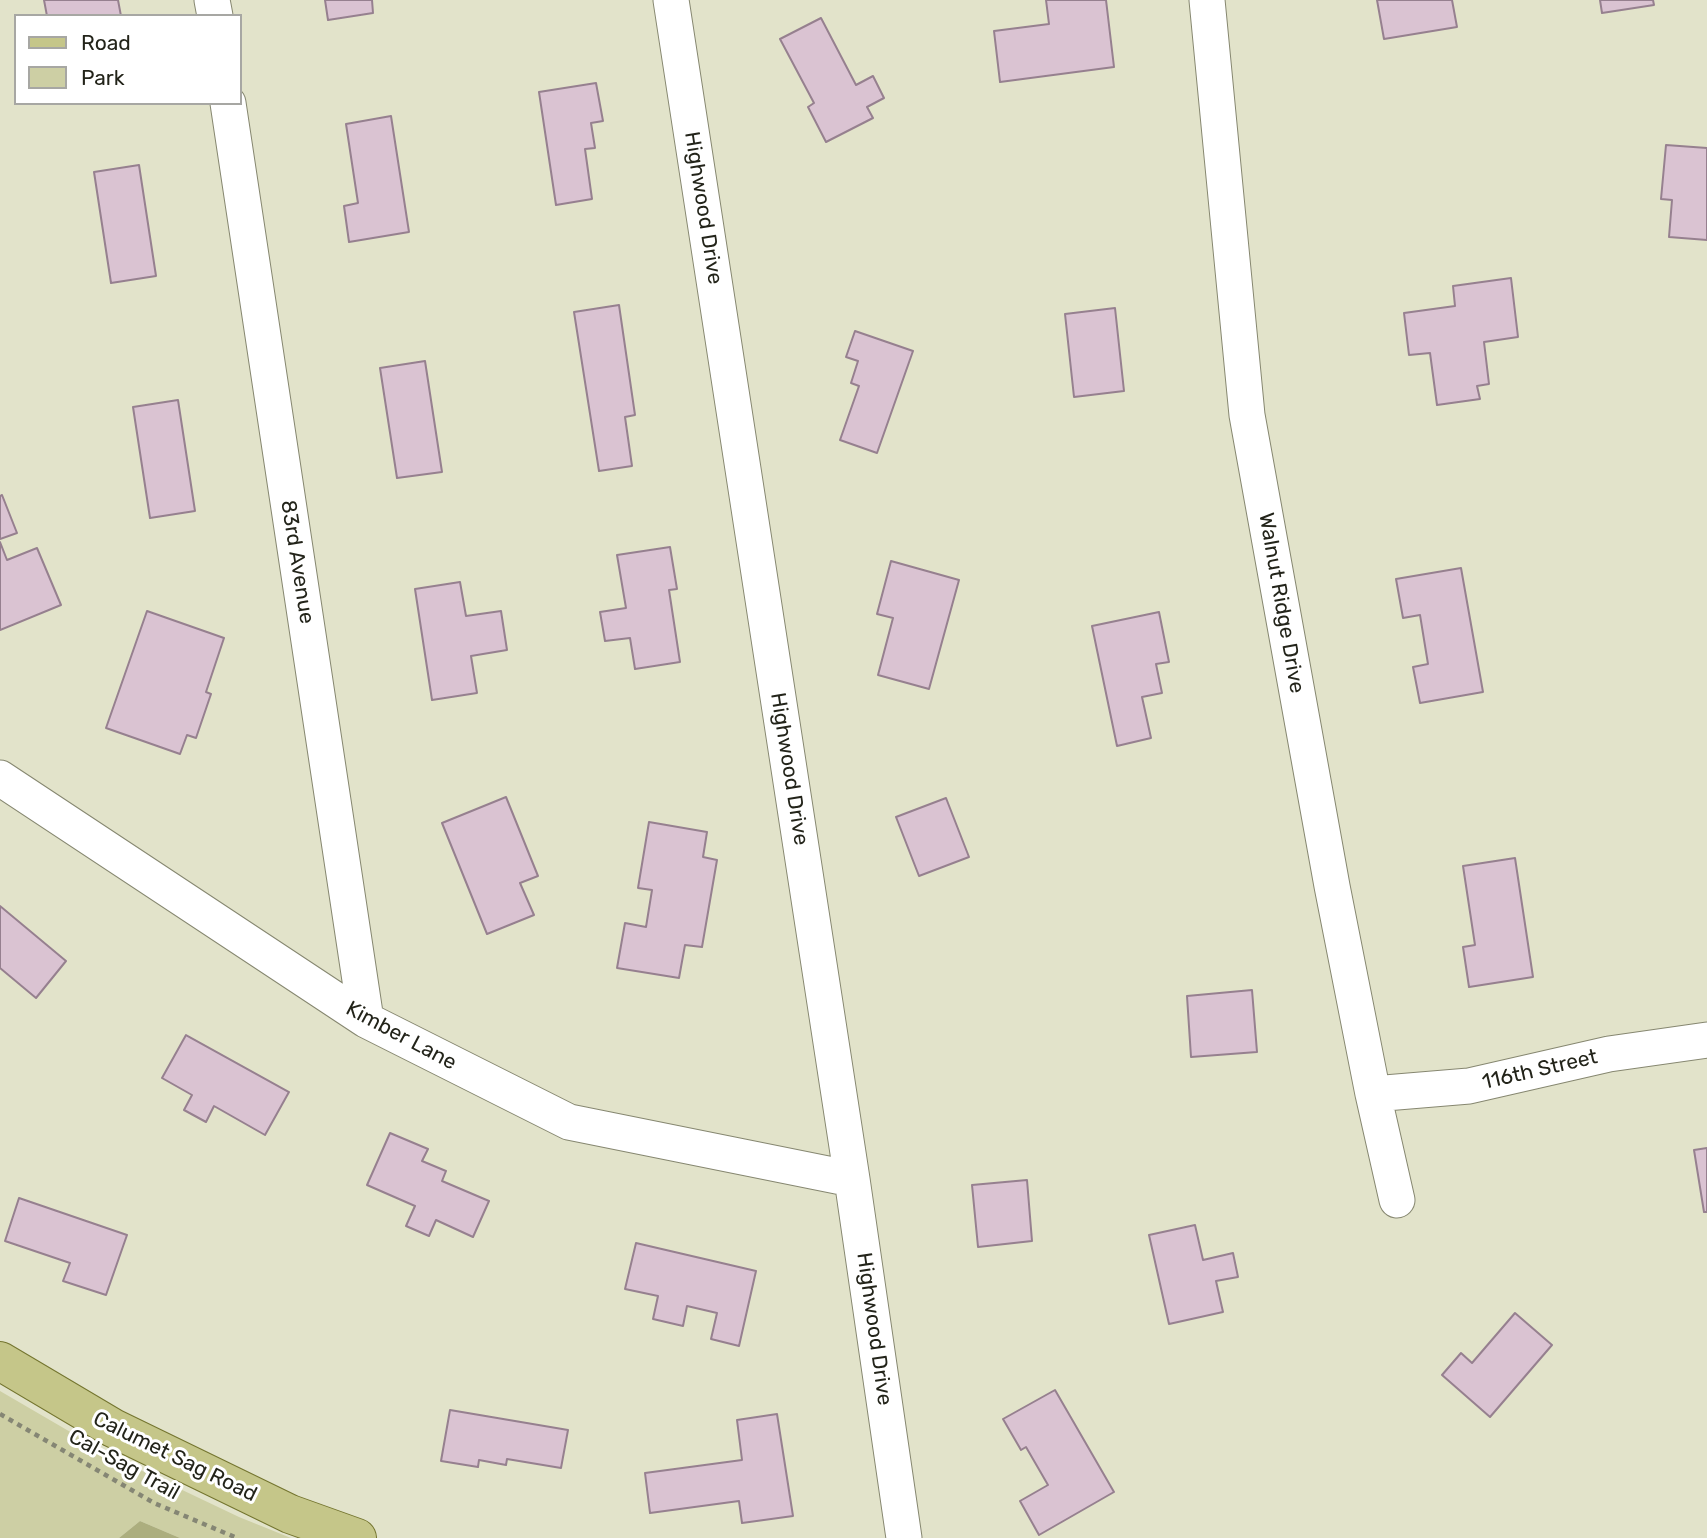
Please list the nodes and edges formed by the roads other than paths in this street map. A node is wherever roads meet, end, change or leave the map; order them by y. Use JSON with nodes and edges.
{"nodes":[{"id":1,"x":671,"y":0,"type":"edge"},
{"id":2,"x":1207,"y":0,"type":"edge"},
{"id":3,"x":228,"y":105,"type":"edge"},
{"id":4,"x":0,"y":778,"type":"edge"},
{"id":5,"x":366,"y":1020,"type":"junction"},
{"id":6,"x":1707,"y":1040,"type":"edge"},
{"id":7,"x":1373,"y":1094,"type":"junction"},
{"id":8,"x":852,"y":1179,"type":"junction"},
{"id":9,"x":1397,"y":1200,"type":"dead end"},
{"id":10,"x":0,"y":1361,"type":"edge"},
{"id":11,"x":357,"y":1538,"type":"edge"},
{"id":12,"x":904,"y":1538,"type":"edge"}],
"edges":[{"from":1,"to":8,"type":"street","name":"Highwood Drive"},
{"from":2,"to":7,"type":"street","name":"Walnut Ridge Drive"},
{"from":3,"to":5,"type":"street","name":"83rd Avenue"},
{"from":4,"to":5,"type":"street","name":"Kimber Lane"},
{"from":5,"to":8,"type":"street","name":"Kimber Lane"},
{"from":6,"to":7,"type":"street","name":"116th Street"},
{"from":7,"to":9,"type":"street","name":"Walnut Ridge Drive"},
{"from":8,"to":12,"type":"street","name":"Highwood Drive"},
{"from":10,"to":11,"type":"main road","name":"Calumet Sag Road"}]}
